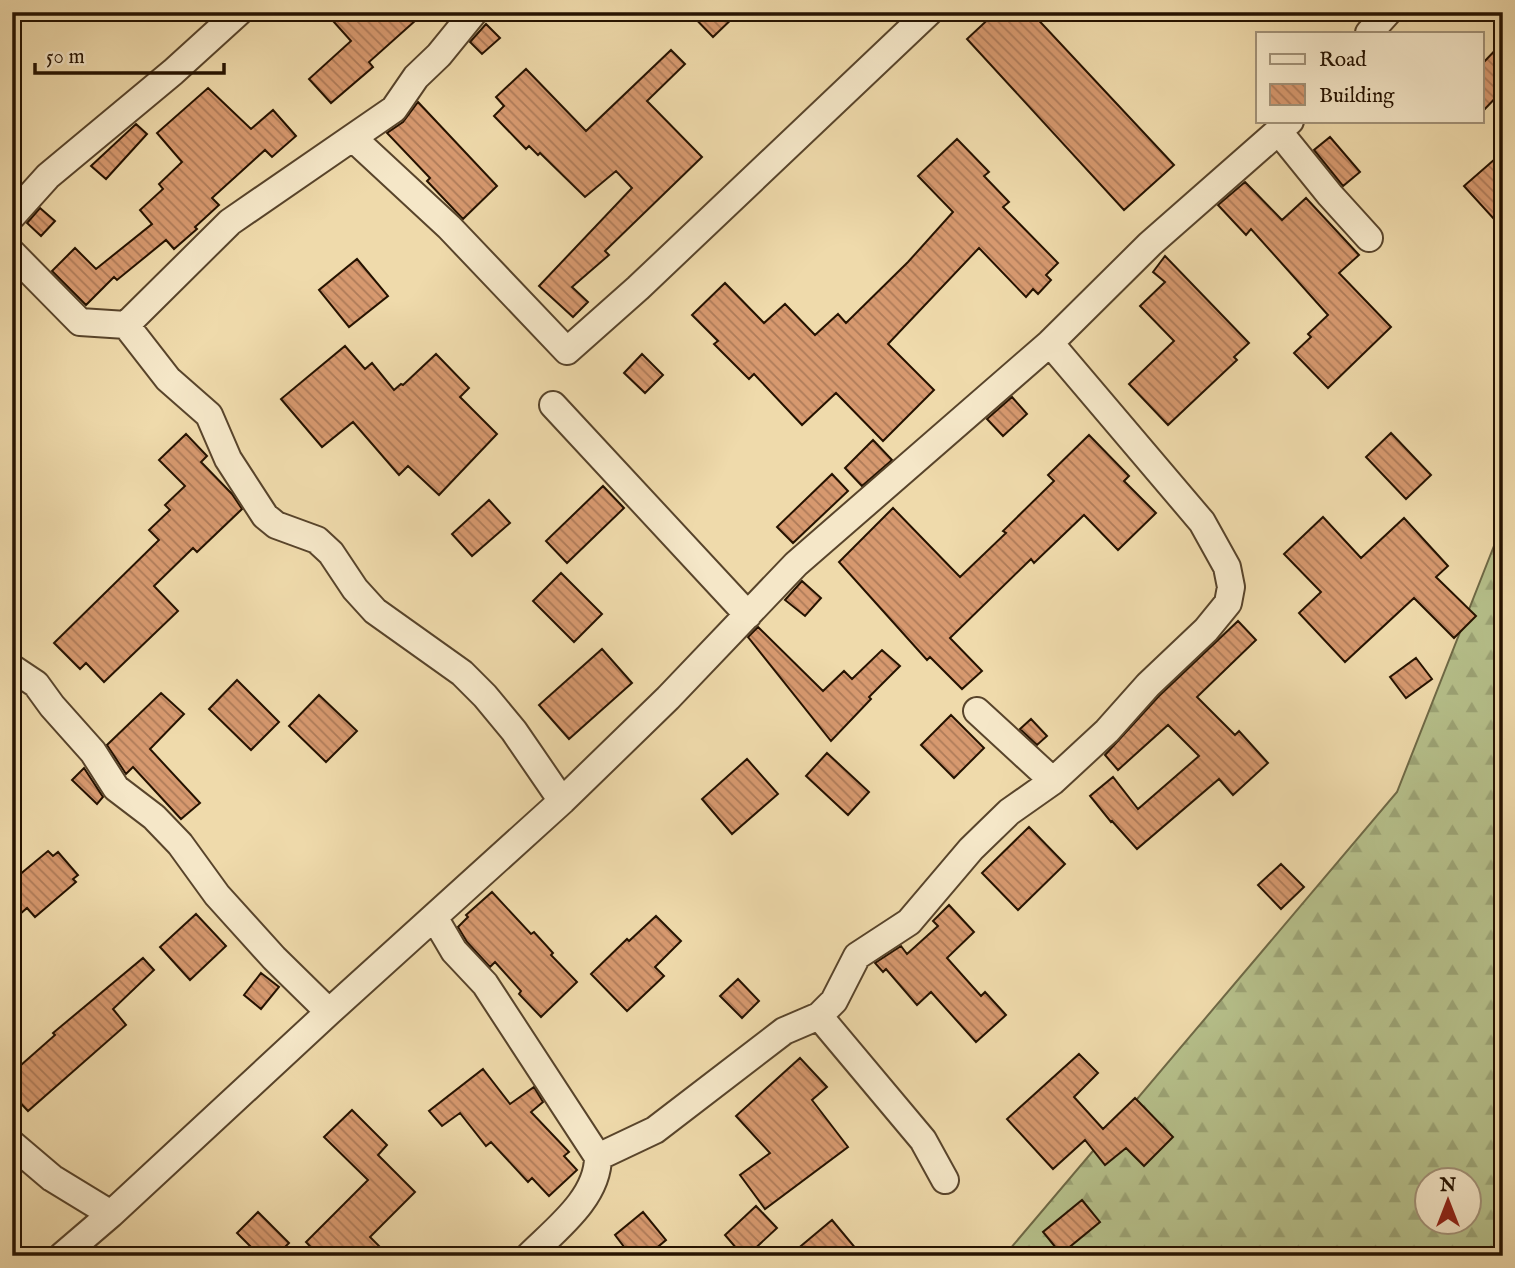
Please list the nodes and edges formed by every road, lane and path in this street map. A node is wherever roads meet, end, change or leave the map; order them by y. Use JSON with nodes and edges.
{"nodes":[{"id":1,"x":239,"y":12,"type":"edge"},
{"id":2,"x":474,"y":12,"type":"edge"},
{"id":3,"x":929,"y":12,"type":"edge"},
{"id":4,"x":1388,"y":12,"type":"edge"},
{"id":5,"x":1370,"y":32,"type":"edge"},
{"id":6,"x":1284,"y":126,"type":"edge"},
{"id":7,"x":354,"y":139,"type":"junction"},
{"id":8,"x":12,"y":216,"type":"edge"},
{"id":9,"x":1369,"y":238,"type":"dead end"},
{"id":10,"x":12,"y":253,"type":"edge"},
{"id":11,"x":126,"y":325,"type":"junction"},
{"id":12,"x":1050,"y":343,"type":"junction"},
{"id":13,"x":553,"y":405,"type":"dead end"},
{"id":14,"x":748,"y":615,"type":"junction"},
{"id":15,"x":12,"y":668,"type":"edge"},
{"id":16,"x":977,"y":711,"type":"dead end"},
{"id":17,"x":1054,"y":781,"type":"junction"},
{"id":18,"x":562,"y":801,"type":"junction"},
{"id":19,"x":434,"y":917,"type":"junction"},
{"id":20,"x":329,"y":1012,"type":"junction"},
{"id":21,"x":819,"y":1016,"type":"junction"},
{"id":22,"x":12,"y":1144,"type":"edge"},
{"id":23,"x":598,"y":1157,"type":"junction"},
{"id":24,"x":945,"y":1180,"type":"dead end"},
{"id":25,"x":111,"y":1214,"type":"junction"},
{"id":26,"x":62,"y":1256,"type":"edge"},
{"id":27,"x":528,"y":1256,"type":"edge"}],
"edges":[{"from":1,"to":8,"type":"street"},
{"from":2,"to":7,"type":"street"},
{"from":3,"to":7,"type":"street"},
{"from":4,"to":5,"type":"street"},
{"from":6,"to":9,"type":"street"},
{"from":6,"to":12,"type":"street"},
{"from":7,"to":11,"type":"street"},
{"from":10,"to":11,"type":"street"},
{"from":11,"to":18,"type":"street"},
{"from":12,"to":14,"type":"street"},
{"from":12,"to":17,"type":"street"},
{"from":13,"to":14,"type":"street"},
{"from":14,"to":18,"type":"street"},
{"from":15,"to":20,"type":"street"},
{"from":16,"to":17,"type":"street"},
{"from":17,"to":21,"type":"street"},
{"from":18,"to":19,"type":"street"},
{"from":19,"to":20,"type":"street"},
{"from":19,"to":23,"type":"street"},
{"from":20,"to":25,"type":"street"},
{"from":21,"to":23,"type":"street"},
{"from":21,"to":24,"type":"street"},
{"from":22,"to":25,"type":"street"},
{"from":23,"to":27,"type":"street"},
{"from":25,"to":26,"type":"street"}]}
